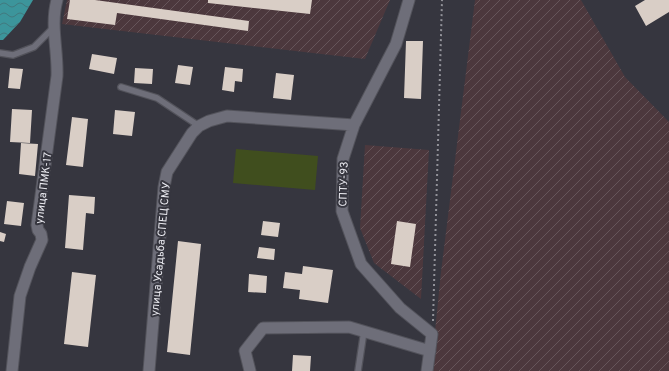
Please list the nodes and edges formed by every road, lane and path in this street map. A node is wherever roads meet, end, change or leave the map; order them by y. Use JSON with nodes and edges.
{"nodes":[{"id":1,"x":57,"y":0,"type":"edge"},
{"id":2,"x":409,"y":0,"type":"edge"},
{"id":3,"x":442,"y":0,"type":"edge"},
{"id":4,"x":54,"y":27,"type":"junction"},
{"id":5,"x":0,"y":53,"type":"edge"},
{"id":6,"x":121,"y":87,"type":"dead end"},
{"id":7,"x":354,"y":125,"type":"junction"},
{"id":8,"x":199,"y":126,"type":"junction"},
{"id":9,"x":364,"y":331,"type":"junction"},
{"id":10,"x":432,"y":334,"type":"junction"},
{"id":11,"x":430,"y":351,"type":"junction"},
{"id":12,"x":12,"y":371,"type":"edge"},
{"id":13,"x":149,"y":371,"type":"edge"},
{"id":14,"x":250,"y":371,"type":"edge"},
{"id":15,"x":358,"y":371,"type":"edge"},
{"id":16,"x":427,"y":371,"type":"edge"}],
"edges":[{"from":1,"to":4,"type":"street","name":"улица ПМК-17"},
{"from":2,"to":7,"type":"street","name":"СПТУ-93"},
{"from":3,"to":10,"type":"path"},
{"from":4,"to":5,"type":"lane"},
{"from":4,"to":12,"type":"street","name":"улица ПМК-17"},
{"from":6,"to":8,"type":"lane"},
{"from":7,"to":8,"type":"street","name":"улица Усадьба СПЕЦ СМУ"},
{"from":7,"to":10,"type":"street","name":"СПТУ-93"},
{"from":8,"to":13,"type":"street","name":"улица Усадьба СПЕЦ СМУ"},
{"from":9,"to":11,"type":"street"},
{"from":9,"to":14,"type":"street"},
{"from":9,"to":15,"type":"lane"},
{"from":10,"to":11,"type":"street"},
{"from":11,"to":16,"type":"street"}]}
